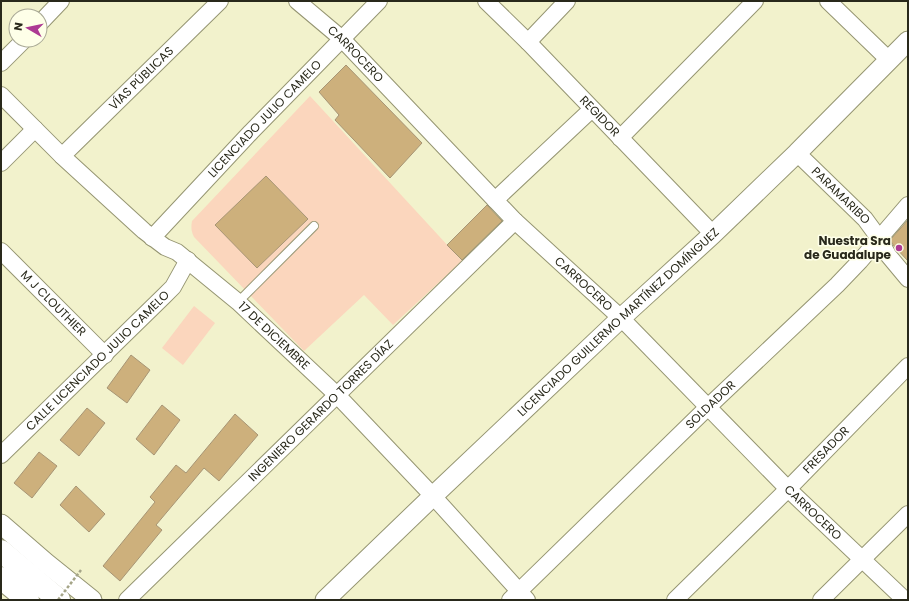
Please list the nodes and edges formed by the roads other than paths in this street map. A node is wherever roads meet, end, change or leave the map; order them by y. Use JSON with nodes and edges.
{"nodes":[{"id":1,"x":61,"y":1,"type":"edge"},
{"id":2,"x":220,"y":1,"type":"edge"},
{"id":3,"x":297,"y":1,"type":"edge"},
{"id":4,"x":379,"y":1,"type":"edge"},
{"id":5,"x":486,"y":1,"type":"edge"},
{"id":6,"x":567,"y":1,"type":"edge"},
{"id":7,"x":755,"y":1,"type":"edge"},
{"id":8,"x":828,"y":1,"type":"edge"},
{"id":9,"x":48,"y":15,"type":"edge"},
{"id":10,"x":341,"y":38,"type":"junction"},
{"id":11,"x":908,"y":40,"type":"edge"},
{"id":12,"x":528,"y":42,"type":"junction"},
{"id":13,"x":16,"y":48,"type":"edge"},
{"id":14,"x":889,"y":60,"type":"junction"},
{"id":15,"x":1,"y":63,"type":"edge"},
{"id":16,"x":1,"y":95,"type":"edge"},
{"id":17,"x":592,"y":109,"type":"junction"},
{"id":18,"x":35,"y":129,"type":"junction"},
{"id":19,"x":620,"y":138,"type":"junction"},
{"id":20,"x":797,"y":153,"type":"junction"},
{"id":21,"x":62,"y":156,"type":"junction"},
{"id":22,"x":1,"y":163,"type":"edge"},
{"id":23,"x":495,"y":200,"type":"junction"},
{"id":24,"x":908,"y":205,"type":"edge"},
{"id":25,"x":515,"y":221,"type":"junction"},
{"id":26,"x":314,"y":226,"type":"dead end"},
{"id":27,"x":713,"y":234,"type":"junction"},
{"id":28,"x":152,"y":238,"type":"junction"},
{"id":29,"x":878,"y":238,"type":"junction"},
{"id":30,"x":1,"y":252,"type":"edge"},
{"id":31,"x":188,"y":260,"type":"junction"},
{"id":32,"x":908,"y":279,"type":"edge"},
{"id":33,"x":238,"y":302,"type":"junction"},
{"id":34,"x":621,"y":318,"type":"junction"},
{"id":35,"x":105,"y":355,"type":"junction"},
{"id":36,"x":908,"y":366,"type":"edge"},
{"id":37,"x":337,"y":395,"type":"junction"},
{"id":38,"x":708,"y":407,"type":"junction"},
{"id":39,"x":1,"y":455,"type":"edge"},
{"id":40,"x":788,"y":489,"type":"junction"},
{"id":41,"x":433,"y":496,"type":"junction"},
{"id":42,"x":908,"y":514,"type":"edge"},
{"id":43,"x":1,"y":524,"type":"edge"},
{"id":44,"x":1,"y":551,"type":"edge"},
{"id":45,"x":863,"y":560,"type":"junction"},
{"id":46,"x":1,"y":578,"type":"edge"},
{"id":47,"x":518,"y":597,"type":"edge"},
{"id":48,"x":28,"y":600,"type":"edge"},
{"id":49,"x":58,"y":600,"type":"edge"},
{"id":50,"x":92,"y":600,"type":"edge"},
{"id":51,"x":127,"y":600,"type":"edge"},
{"id":52,"x":325,"y":600,"type":"edge"},
{"id":53,"x":675,"y":600,"type":"edge"},
{"id":54,"x":821,"y":600,"type":"edge"},
{"id":55,"x":905,"y":600,"type":"edge"}],
"edges":[{"from":1,"to":9,"type":"street"},
{"from":2,"to":21,"type":"street","name":"VÍAS PÚBLICAS"},
{"from":3,"to":10,"type":"street","name":"CARROCERO"},
{"from":4,"to":10,"type":"street","name":"LICENCIADO JULIO CAMELO"},
{"from":5,"to":12,"type":"street","name":"REGIDOR"},
{"from":6,"to":12,"type":"street"},
{"from":7,"to":19,"type":"street"},
{"from":8,"to":14,"type":"street"},
{"from":10,"to":23,"type":"street","name":"CARROCERO"},
{"from":10,"to":28,"type":"street","name":"LICENCIADO JULIO CAMELO"},
{"from":11,"to":14,"type":"street","name":"LICENCIADO GUILLERMO MARTÍNEZ DOMÍNGUEZ"},
{"from":12,"to":17,"type":"street","name":"REGIDOR"},
{"from":13,"to":15,"type":"street"},
{"from":14,"to":20,"type":"street","name":"LICENCIADO GUILLERMO MARTÍNEZ DOMÍNGUEZ"},
{"from":16,"to":18,"type":"street","name":"17 DE DICIEMBRE"},
{"from":17,"to":19,"type":"street","name":"REGIDOR"},
{"from":17,"to":23,"type":"street"},
{"from":18,"to":21,"type":"street","name":"17 DE DICIEMBRE"},
{"from":18,"to":22,"type":"street"},
{"from":19,"to":27,"type":"street","name":"REGIDOR"},
{"from":20,"to":27,"type":"street","name":"LICENCIADO GUILLERMO MARTÍNEZ DOMÍNGUEZ"},
{"from":20,"to":29,"type":"street","name":"PARAMARIBO"},
{"from":21,"to":28,"type":"street","name":"17 DE DICIEMBRE"},
{"from":23,"to":25,"type":"street","name":"CARROCERO"},
{"from":24,"to":29,"type":"street","name":"SOLDADOR"},
{"from":25,"to":34,"type":"street","name":"CARROCERO"},
{"from":25,"to":37,"type":"street","name":"INGENIERO GERARDO TORRES DÍAZ"},
{"from":26,"to":33,"type":"lane"},
{"from":27,"to":34,"type":"street","name":"LICENCIADO GUILLERMO MARTÍNEZ DOMÍNGUEZ"},
{"from":28,"to":31,"type":"street","name":"17 DE DICIEMBRE"},
{"from":29,"to":32,"type":"street","name":"PARAMARIBO"},
{"from":29,"to":38,"type":"street","name":"SOLDADOR"},
{"from":30,"to":35,"type":"street","name":"M J CLOUTHIER"},
{"from":31,"to":33,"type":"street","name":"17 DE DICIEMBRE"},
{"from":31,"to":35,"type":"street","name":"CALLE LICENCIADO JULIO CAMELO"},
{"from":33,"to":37,"type":"street","name":"17 DE DICIEMBRE"},
{"from":34,"to":38,"type":"street","name":"CARROCERO"},
{"from":34,"to":41,"type":"street","name":"LICENCIADO GUILLERMO MARTÍNEZ DOMÍNGUEZ"},
{"from":35,"to":39,"type":"street","name":"CALLE LICENCIADO JULIO CAMELO"},
{"from":36,"to":40,"type":"street","name":"FRESADOR"},
{"from":37,"to":41,"type":"street","name":"17 DE DICIEMBRE"},
{"from":37,"to":51,"type":"street","name":"INGENIERO GERARDO TORRES DÍAZ"},
{"from":38,"to":40,"type":"street","name":"CARROCERO"},
{"from":38,"to":47,"type":"street","name":"SOLDADOR"},
{"from":40,"to":45,"type":"street","name":"CARROCERO"},
{"from":40,"to":53,"type":"street","name":"FRESADOR"},
{"from":41,"to":47,"type":"street","name":"17 DE DICIEMBRE"},
{"from":41,"to":52,"type":"street","name":"LICENCIADO GUILLERMO MARTÍNEZ DOMÍNGUEZ"},
{"from":42,"to":45,"type":"street"},
{"from":43,"to":50,"type":"street"},
{"from":44,"to":49,"type":"main road"},
{"from":45,"to":54,"type":"street"},
{"from":45,"to":55,"type":"street","name":"CARROCERO"},
{"from":46,"to":48,"type":"main road"}]}
